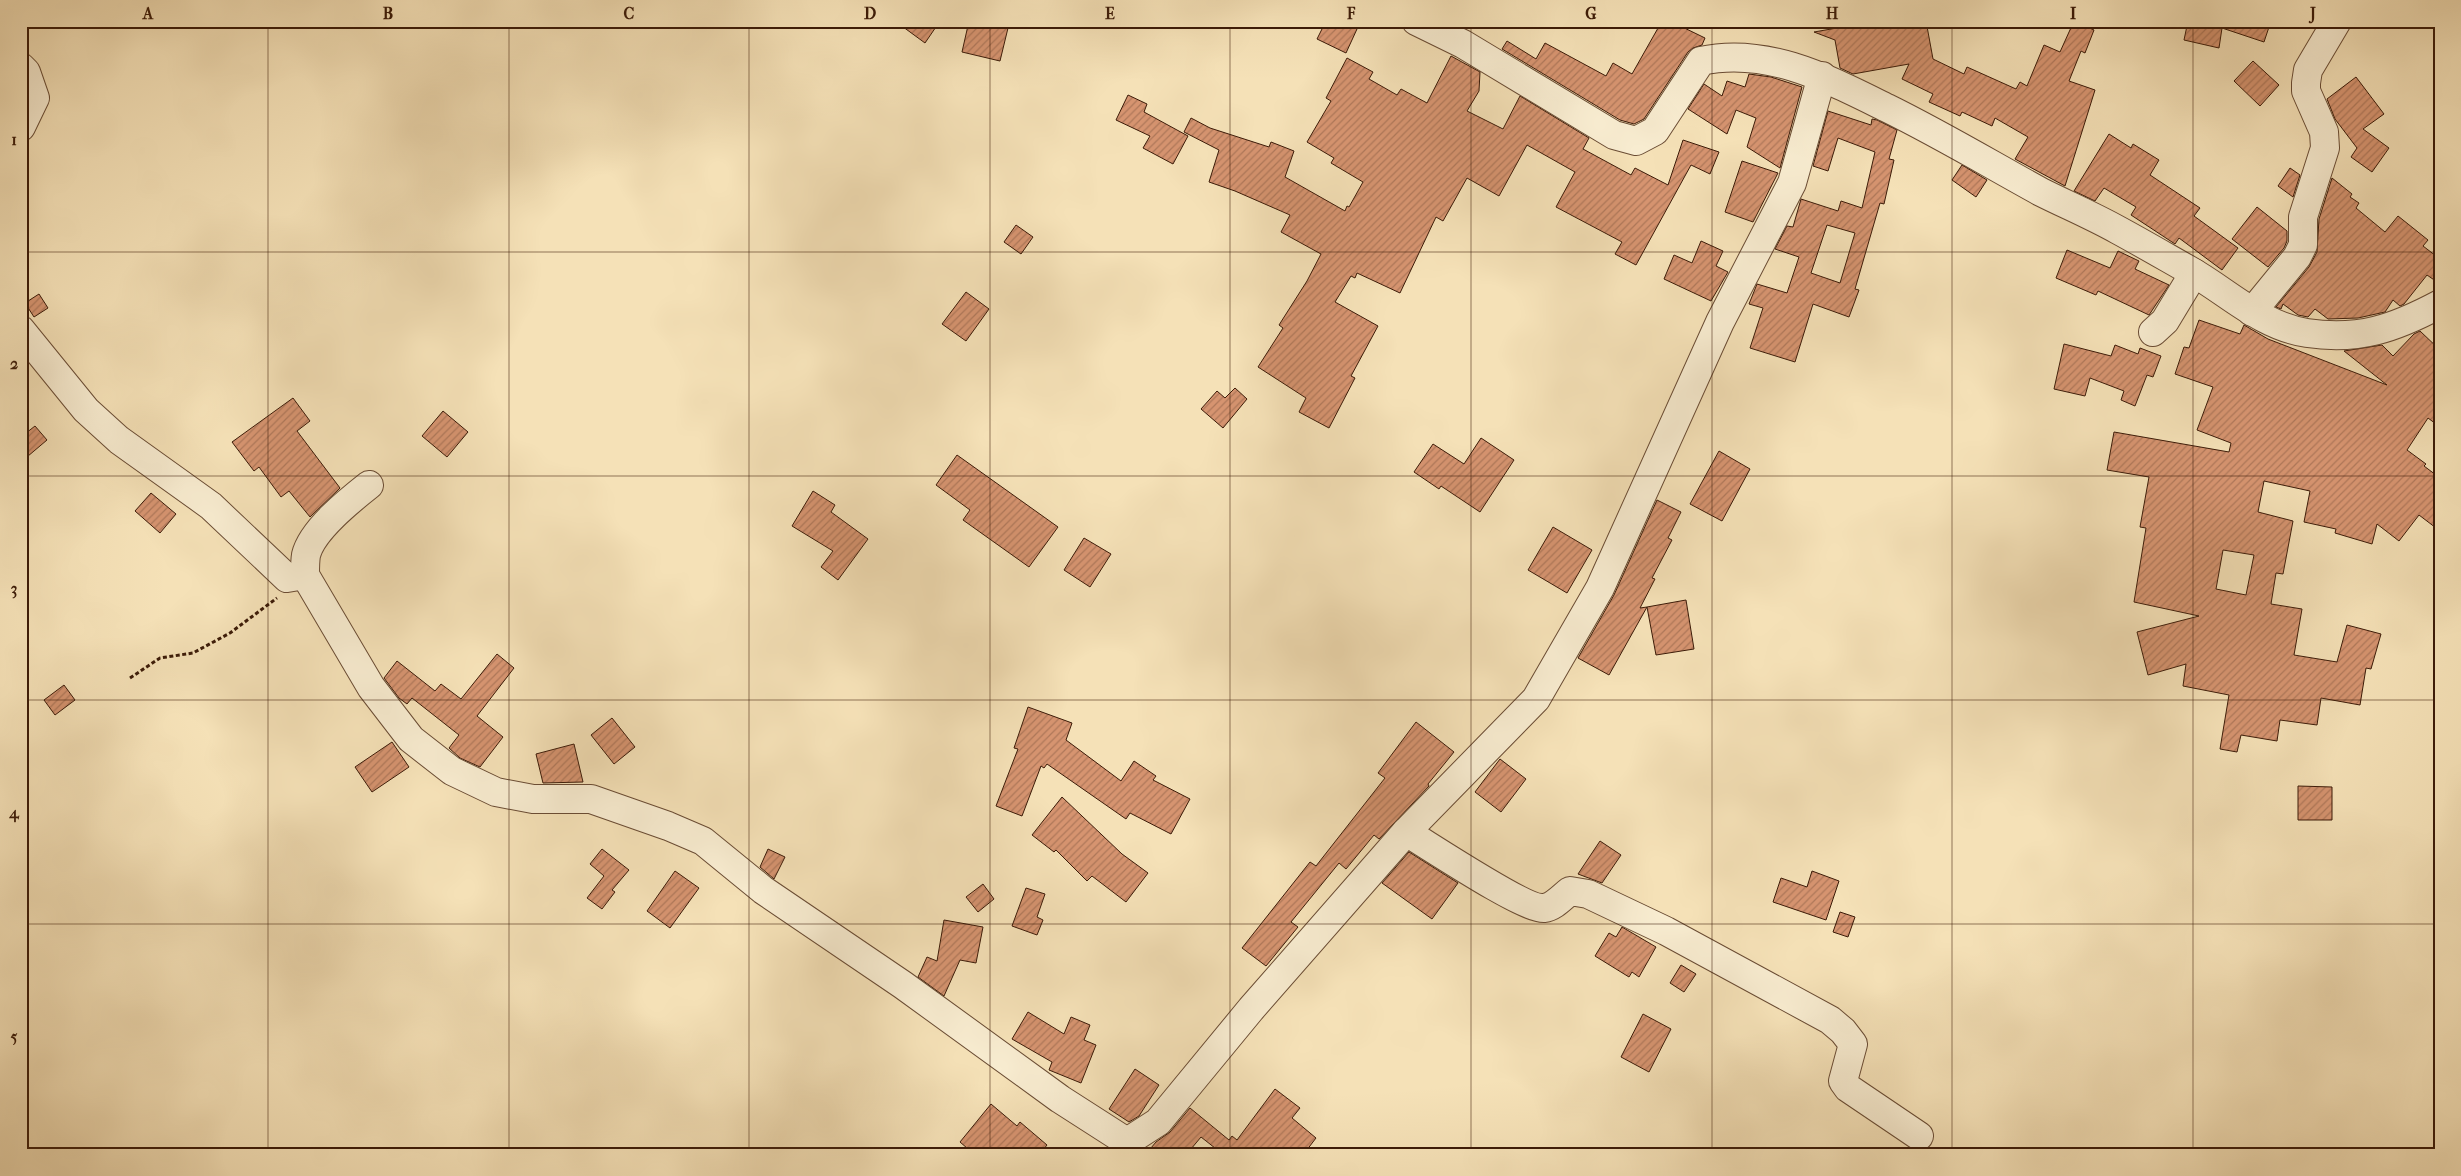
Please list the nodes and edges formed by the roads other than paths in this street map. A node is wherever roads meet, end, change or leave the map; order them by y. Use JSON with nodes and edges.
{"nodes":[{"id":1,"x":1416,"y":21,"type":"edge"},
{"id":2,"x":2336,"y":21,"type":"edge"},
{"id":3,"x":21,"y":67,"type":"edge"},
{"id":4,"x":1822,"y":76,"type":"junction"},
{"id":5,"x":21,"y":127,"type":"edge"},
{"id":6,"x":2194,"y":273,"type":"junction"},
{"id":7,"x":2440,"y":304,"type":"edge"},
{"id":8,"x":2252,"y":312,"type":"junction"},
{"id":9,"x":21,"y":330,"type":"edge"},
{"id":10,"x":2153,"y":332,"type":"dead end"},
{"id":11,"x":369,"y":485,"type":"dead end"},
{"id":12,"x":305,"y":575,"type":"junction"},
{"id":13,"x":1406,"y":832,"type":"junction"},
{"id":14,"x":1919,"y":1136,"type":"dead end"},
{"id":15,"x":1127,"y":1148,"type":"edge"}],
"edges":[{"from":1,"to":4,"type":"street"},
{"from":2,"to":8,"type":"street"},
{"from":3,"to":5,"type":"street"},
{"from":4,"to":6,"type":"street"},
{"from":4,"to":13,"type":"street"},
{"from":6,"to":8,"type":"street"},
{"from":6,"to":10,"type":"street"},
{"from":7,"to":8,"type":"street"},
{"from":9,"to":12,"type":"street"},
{"from":11,"to":12,"type":"street"},
{"from":12,"to":15,"type":"street"},
{"from":13,"to":14,"type":"street"},
{"from":13,"to":15,"type":"street"}]}
